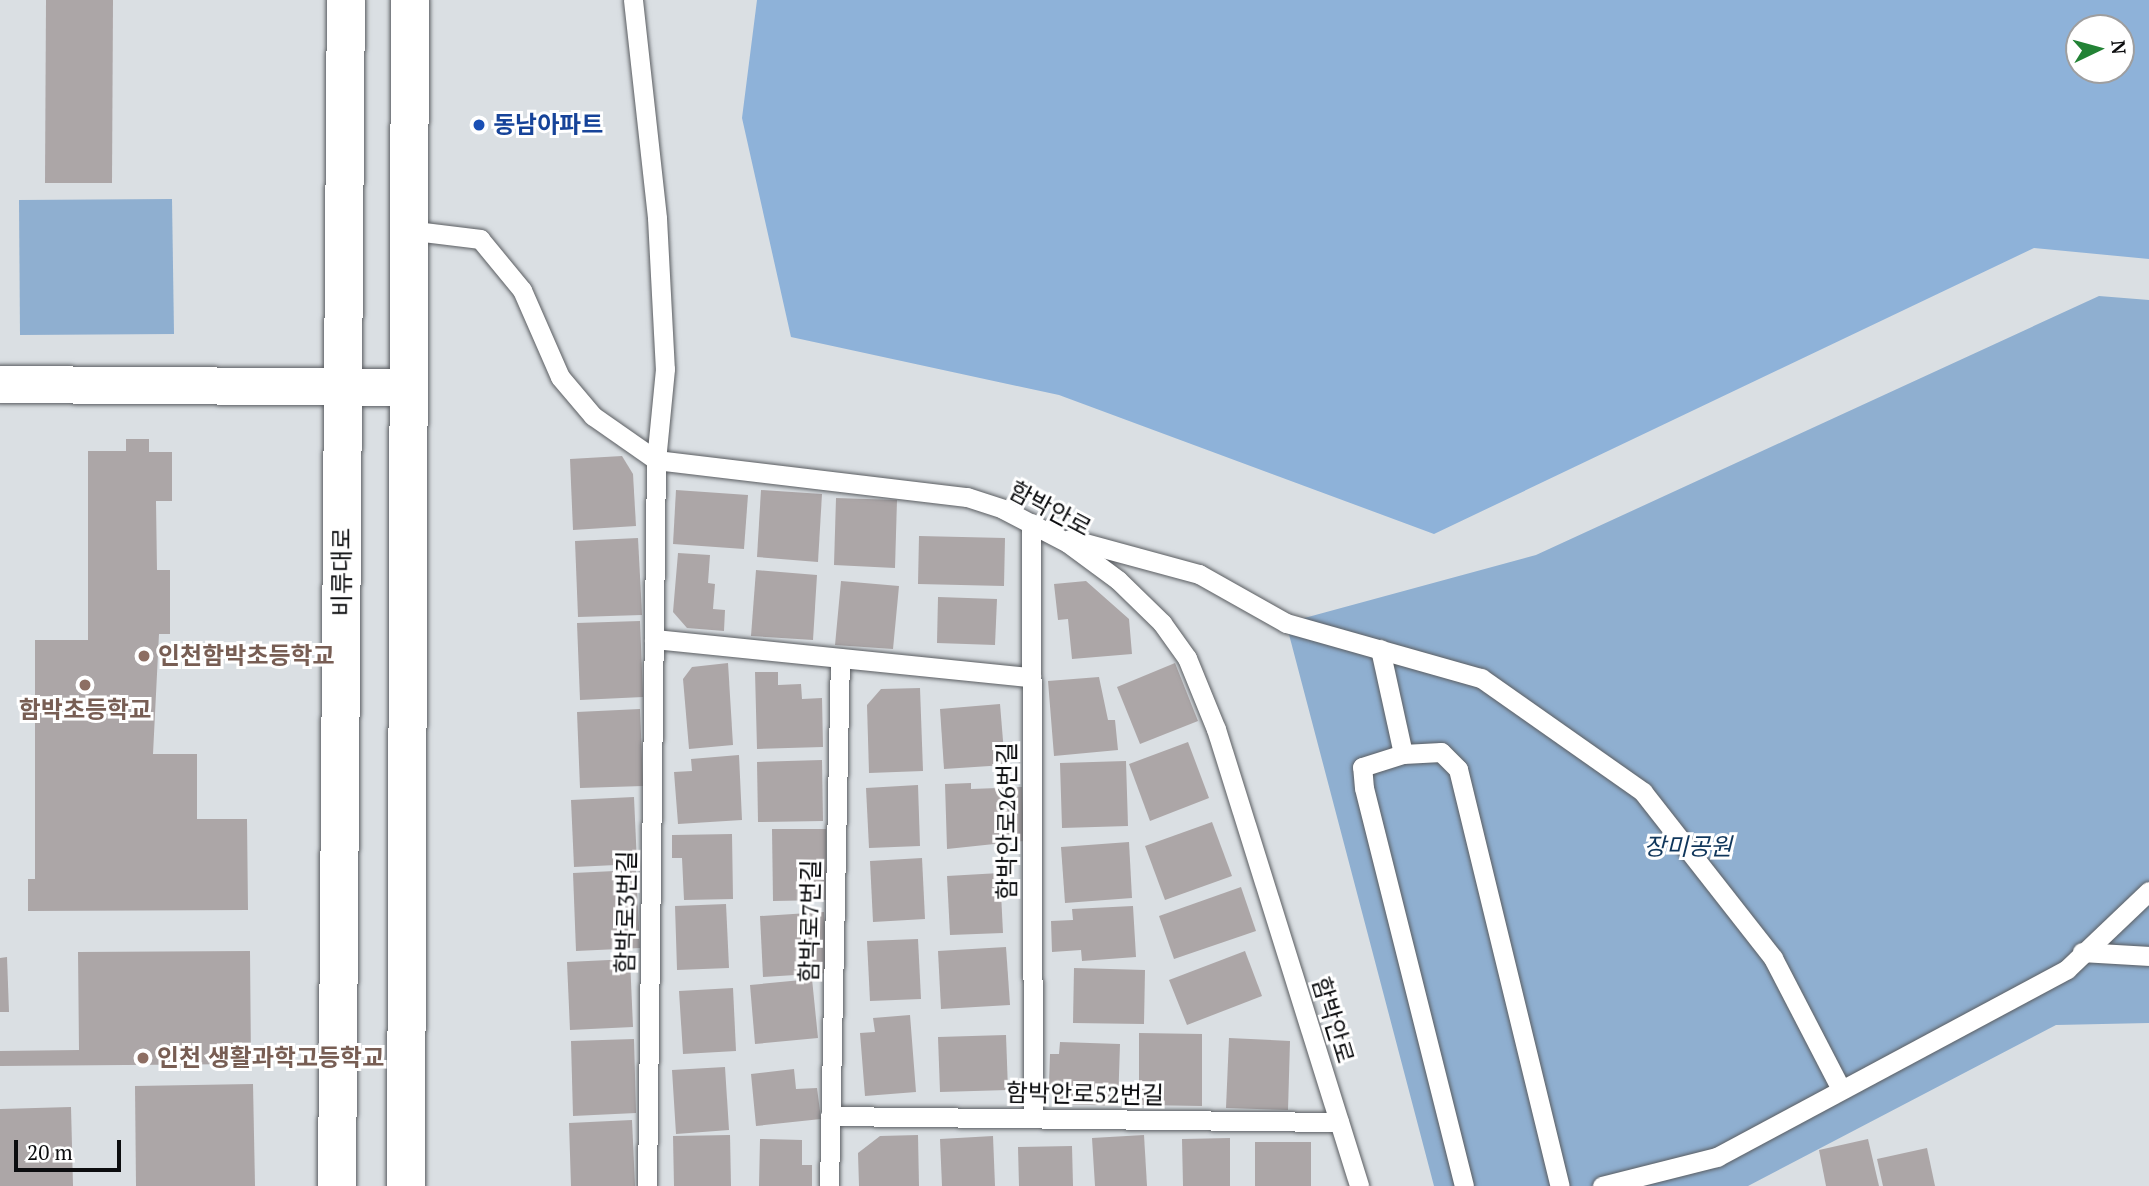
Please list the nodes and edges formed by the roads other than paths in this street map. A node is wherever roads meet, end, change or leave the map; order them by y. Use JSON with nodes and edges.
{"nodes":[{"id":1,"x":346,"y":0,"type":"edge"},
{"id":2,"x":410,"y":0,"type":"edge"},
{"id":3,"x":633,"y":0,"type":"edge"},
{"id":4,"x":407,"y":230,"type":"junction"},
{"id":5,"x":0,"y":384,"type":"edge"},
{"id":6,"x":343,"y":386,"type":"junction"},
{"id":7,"x":405,"y":387,"type":"junction"},
{"id":8,"x":656,"y":460,"type":"junction"},
{"id":9,"x":1031,"y":523,"type":"junction"},
{"id":10,"x":1055,"y":536,"type":"junction"},
{"id":11,"x":654,"y":639,"type":"junction"},
{"id":12,"x":1380,"y":649,"type":"junction"},
{"id":13,"x":839,"y":658,"type":"junction"},
{"id":14,"x":1031,"y":677,"type":"junction"},
{"id":15,"x":1403,"y":754,"type":"junction"},
{"id":16,"x":2149,"y":891,"type":"edge"},
{"id":17,"x":2082,"y":952,"type":"junction"},
{"id":18,"x":2149,"y":956,"type":"edge"},
{"id":19,"x":1841,"y":1089,"type":"junction"},
{"id":20,"x":831,"y":1116,"type":"junction"},
{"id":21,"x":1033,"y":1118,"type":"junction"},
{"id":22,"x":1339,"y":1122,"type":"junction"},
{"id":23,"x":337,"y":1186,"type":"edge"},
{"id":24,"x":406,"y":1186,"type":"edge"},
{"id":25,"x":647,"y":1186,"type":"edge"},
{"id":26,"x":829,"y":1186,"type":"edge"},
{"id":27,"x":1359,"y":1186,"type":"edge"},
{"id":28,"x":1464,"y":1186,"type":"edge"},
{"id":29,"x":1560,"y":1186,"type":"edge"},
{"id":30,"x":1602,"y":1186,"type":"edge"}],
"edges":[{"from":1,"to":6,"type":"main road","name":"비류대로"},
{"from":2,"to":4,"type":"main road"},
{"from":3,"to":8,"type":"lane","name":"함박로3번길"},
{"from":4,"to":7,"type":"main road"},
{"from":4,"to":8,"type":"lane","name":"함박안로"},
{"from":5,"to":6,"type":"street"},
{"from":6,"to":7,"type":"street"},
{"from":6,"to":23,"type":"main road","name":"비류대로"},
{"from":7,"to":24,"type":"main road"},
{"from":8,"to":9,"type":"lane","name":"함박안로"},
{"from":8,"to":11,"type":"lane","name":"함박로3번길"},
{"from":9,"to":10,"type":"lane","name":"함박안로"},
{"from":9,"to":14,"type":"lane","name":"함박안로26번길"},
{"from":10,"to":12,"type":"lane"},
{"from":10,"to":22,"type":"lane","name":"함박안로"},
{"from":11,"to":13,"type":"lane"},
{"from":11,"to":25,"type":"lane","name":"함박로3번길"},
{"from":12,"to":15,"type":"lane"},
{"from":12,"to":19,"type":"lane"},
{"from":13,"to":14,"type":"lane"},
{"from":13,"to":20,"type":"lane","name":"함박로7번길"},
{"from":14,"to":21,"type":"lane","name":"함박안로26번길"},
{"from":15,"to":28,"type":"lane"},
{"from":15,"to":29,"type":"lane"},
{"from":16,"to":17,"type":"lane"},
{"from":17,"to":18,"type":"lane"},
{"from":17,"to":19,"type":"lane"},
{"from":19,"to":30,"type":"lane"},
{"from":20,"to":21,"type":"lane","name":"함박안로52번길"},
{"from":20,"to":26,"type":"lane","name":"함박로7번길"},
{"from":21,"to":22,"type":"lane","name":"함박안로52번길"},
{"from":22,"to":27,"type":"lane","name":"함박안로"}]}
